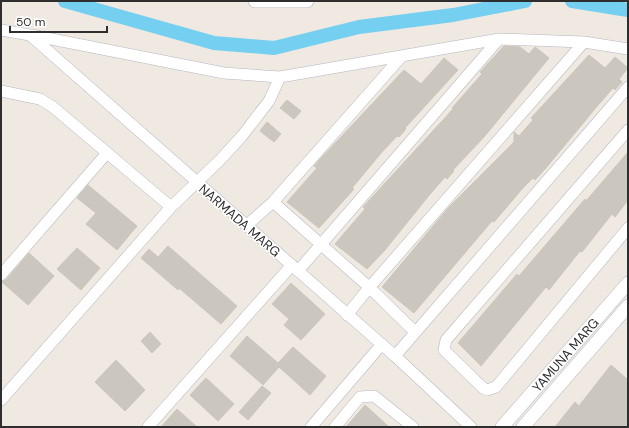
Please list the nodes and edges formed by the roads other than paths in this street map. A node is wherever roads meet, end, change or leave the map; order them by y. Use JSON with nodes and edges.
{"nodes":[{"id":1,"x":255,"y":1,"type":"edge"},
{"id":2,"x":307,"y":1,"type":"edge"},
{"id":3,"x":1,"y":30,"type":"edge"},
{"id":4,"x":30,"y":35,"type":"junction"},
{"id":5,"x":499,"y":39,"type":"junction"},
{"id":6,"x":584,"y":42,"type":"junction"},
{"id":7,"x":628,"y":49,"type":"edge"},
{"id":8,"x":402,"y":56,"type":"junction"},
{"id":9,"x":280,"y":78,"type":"junction"},
{"id":10,"x":628,"y":87,"type":"edge"},
{"id":11,"x":1,"y":91,"type":"edge"},
{"id":12,"x":628,"y":130,"type":"edge"},
{"id":13,"x":107,"y":153,"type":"junction"},
{"id":14,"x":196,"y":182,"type":"junction"},
{"id":15,"x":273,"y":202,"type":"junction"},
{"id":16,"x":171,"y":207,"type":"junction"},
{"id":17,"x":247,"y":225,"type":"junction"},
{"id":18,"x":628,"y":228,"type":"edge"},
{"id":19,"x":321,"y":245,"type":"junction"},
{"id":20,"x":295,"y":268,"type":"junction"},
{"id":21,"x":1,"y":275,"type":"edge"},
{"id":22,"x":628,"y":283,"type":"edge"},
{"id":23,"x":369,"y":287,"type":"junction"},
{"id":24,"x":628,"y":306,"type":"edge"},
{"id":25,"x":347,"y":315,"type":"junction"},
{"id":26,"x":415,"y":332,"type":"junction"},
{"id":27,"x":382,"y":344,"type":"junction"},
{"id":28,"x":395,"y":356,"type":"junction"},
{"id":29,"x":1,"y":400,"type":"edge"},
{"id":30,"x":507,"y":426,"type":"edge"},
{"id":31,"x":148,"y":427,"type":"edge"},
{"id":32,"x":311,"y":427,"type":"edge"},
{"id":33,"x":335,"y":427,"type":"edge"},
{"id":34,"x":413,"y":427,"type":"edge"},
{"id":35,"x":471,"y":427,"type":"edge"},
{"id":36,"x":523,"y":427,"type":"edge"}],
"edges":[{"from":1,"to":2,"type":"street"},
{"from":3,"to":4,"type":"street"},
{"from":4,"to":9,"type":"street"},
{"from":4,"to":14,"type":"street","name":"NARMADA MARG"},
{"from":5,"to":6,"type":"street"},
{"from":5,"to":8,"type":"street"},
{"from":5,"to":19,"type":"street"},
{"from":6,"to":7,"type":"street"},
{"from":6,"to":23,"type":"street"},
{"from":8,"to":9,"type":"street"},
{"from":8,"to":15,"type":"street"},
{"from":9,"to":14,"type":"street"},
{"from":10,"to":26,"type":"street"},
{"from":11,"to":13,"type":"street"},
{"from":12,"to":18,"type":"street"},
{"from":13,"to":16,"type":"street"},
{"from":13,"to":21,"type":"street"},
{"from":14,"to":16,"type":"street"},
{"from":14,"to":17,"type":"street","name":"NARMADA MARG"},
{"from":15,"to":17,"type":"street"},
{"from":15,"to":19,"type":"street"},
{"from":16,"to":29,"type":"street"},
{"from":17,"to":20,"type":"street","name":"NARMADA MARG"},
{"from":19,"to":20,"type":"street"},
{"from":19,"to":23,"type":"street"},
{"from":20,"to":25,"type":"street","name":"NARMADA MARG"},
{"from":20,"to":31,"type":"street"},
{"from":22,"to":30,"type":"street","name":"YAMUNA MARG"},
{"from":23,"to":25,"type":"street"},
{"from":23,"to":26,"type":"street"},
{"from":24,"to":36,"type":"street","name":"YAMUNA MARG"},
{"from":25,"to":27,"type":"street","name":"NARMADA MARG"},
{"from":26,"to":28,"type":"street"},
{"from":27,"to":28,"type":"street","name":"NARMADA MARG"},
{"from":27,"to":32,"type":"street"},
{"from":28,"to":35,"type":"street","name":"NARMADA MARG"},
{"from":33,"to":34,"type":"street"}]}
